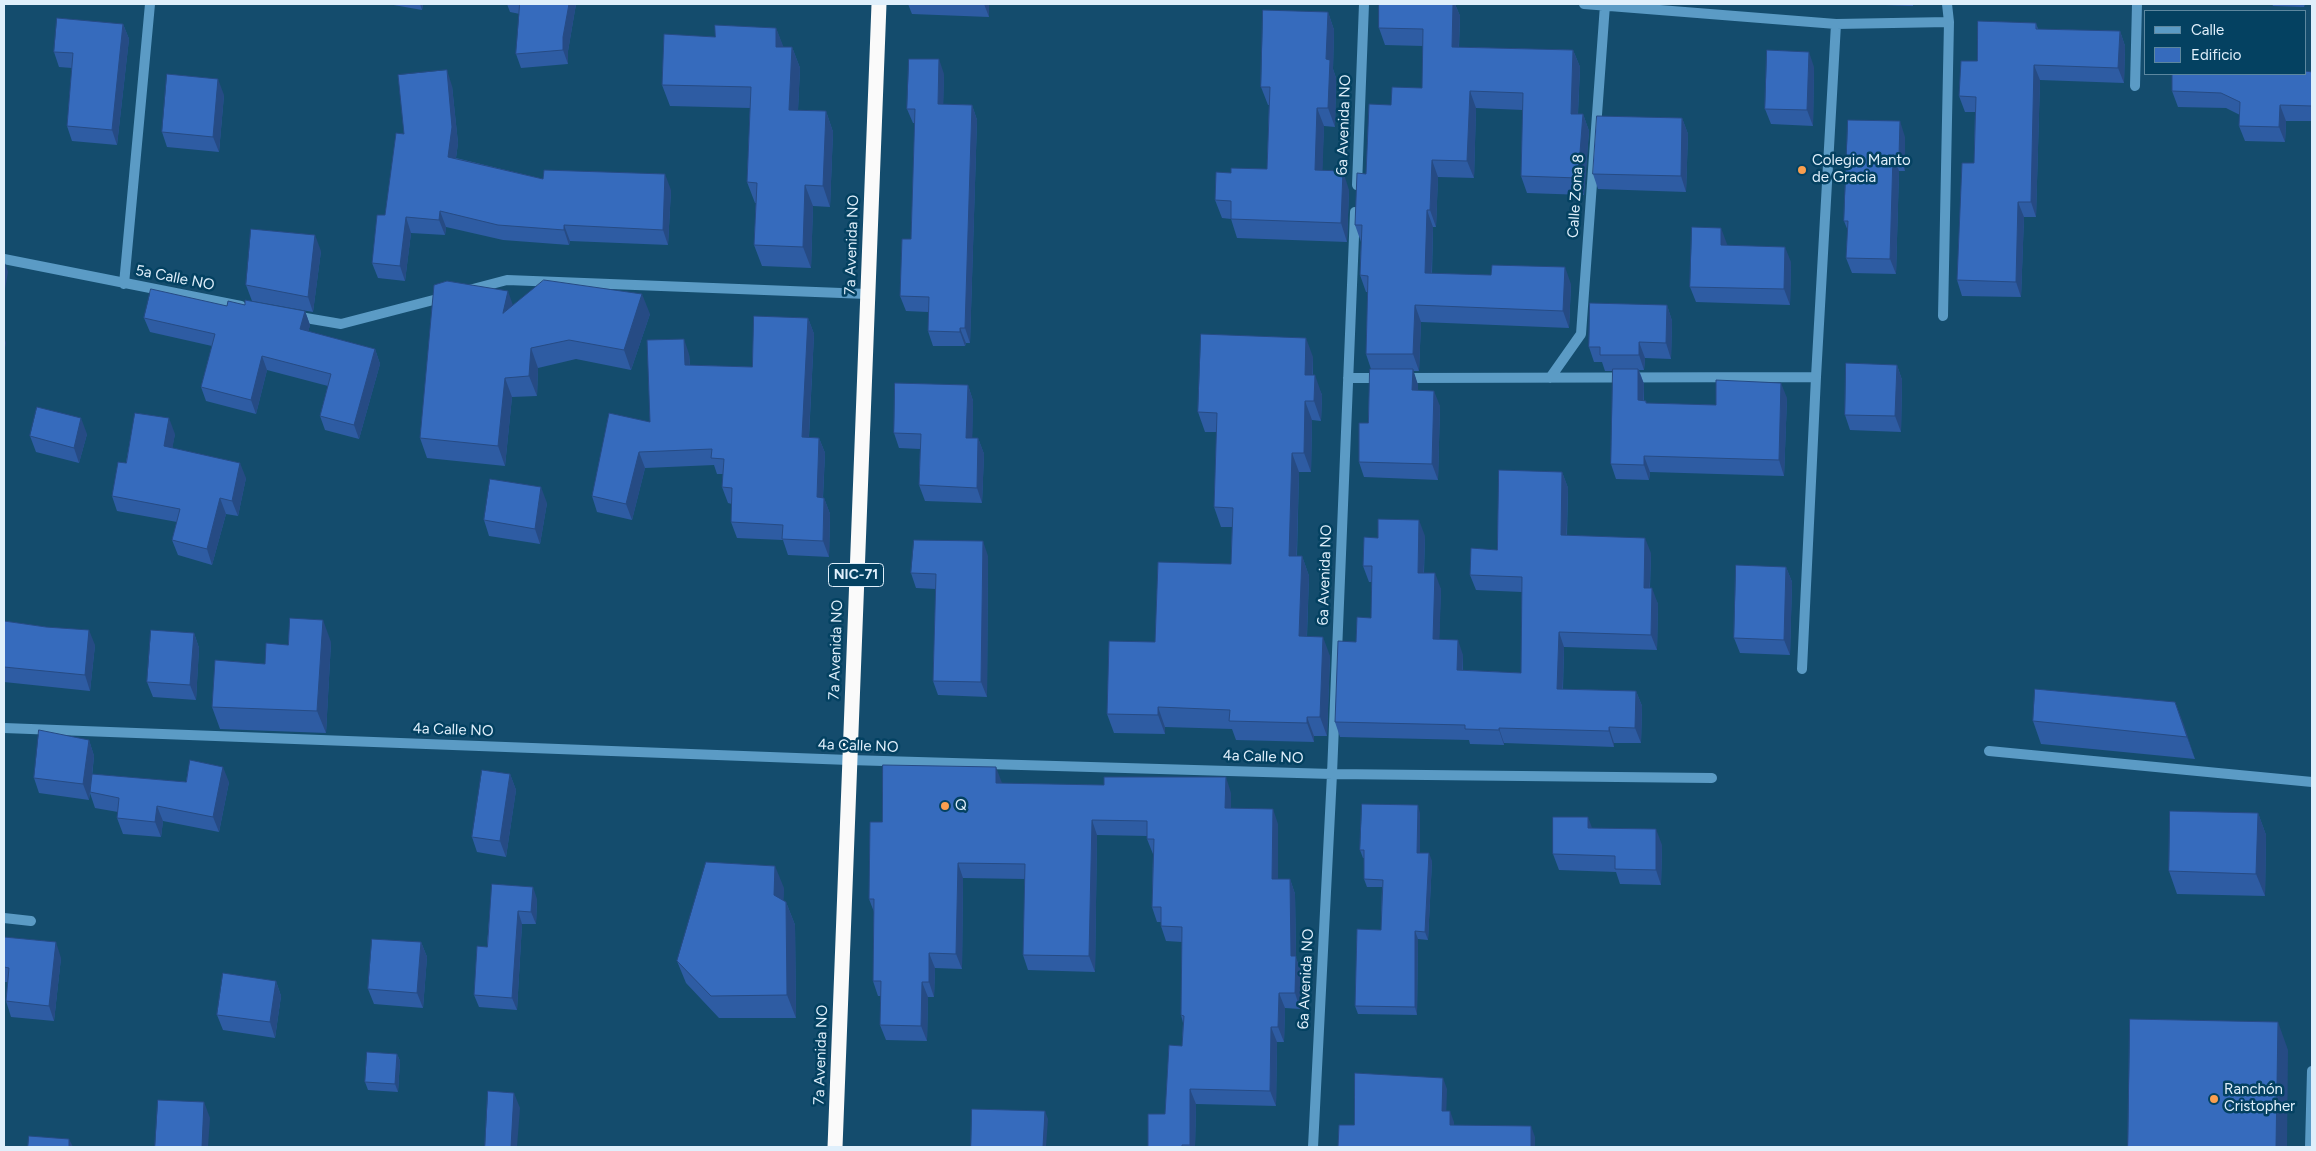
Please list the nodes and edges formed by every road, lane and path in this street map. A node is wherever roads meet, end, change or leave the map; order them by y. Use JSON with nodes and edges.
{"nodes":[{"id":1,"x":150,"y":4,"type":"edge"},
{"id":2,"x":879,"y":4,"type":"edge"},
{"id":3,"x":1364,"y":4,"type":"edge"},
{"id":4,"x":1584,"y":4,"type":"edge"},
{"id":5,"x":1947,"y":4,"type":"edge"},
{"id":6,"x":2137,"y":4,"type":"edge"},
{"id":7,"x":1605,"y":6,"type":"junction"},
{"id":8,"x":1949,"y":22,"type":"junction"},
{"id":9,"x":1836,"y":24,"type":"junction"},
{"id":10,"x":2135,"y":86,"type":"dead end"},
{"id":11,"x":4,"y":259,"type":"edge"},
{"id":12,"x":124,"y":284,"type":"junction"},
{"id":13,"x":867,"y":294,"type":"junction"},
{"id":14,"x":252,"y":308,"type":"edge"},
{"id":15,"x":282,"y":313,"type":"edge"},
{"id":16,"x":1943,"y":316,"type":"dead end"},
{"id":17,"x":1816,"y":377,"type":"junction"},
{"id":18,"x":1348,"y":378,"type":"junction"},
{"id":19,"x":1550,"y":378,"type":"junction"},
{"id":20,"x":1802,"y":669,"type":"dead end"},
{"id":21,"x":4,"y":728,"type":"edge"},
{"id":22,"x":1989,"y":751,"type":"dead end"},
{"id":23,"x":849,"y":760,"type":"junction"},
{"id":24,"x":1332,"y":774,"type":"junction"},
{"id":25,"x":1712,"y":778,"type":"dead end"},
{"id":26,"x":2312,"y":782,"type":"edge"},
{"id":27,"x":4,"y":918,"type":"edge"},
{"id":28,"x":31,"y":920,"type":"dead end"},
{"id":29,"x":2312,"y":1071,"type":"edge"},
{"id":30,"x":836,"y":1147,"type":"edge"},
{"id":31,"x":1313,"y":1147,"type":"edge"},
{"id":32,"x":2310,"y":1147,"type":"edge"}],
"edges":[{"from":1,"to":12,"type":"street"},
{"from":2,"to":13,"type":"highway","name":"7a Avenida NO","number":"NIC-71"},
{"from":3,"to":18,"type":"street","name":"6a Avenida NO"},
{"from":4,"to":7,"type":"street"},
{"from":5,"to":8,"type":"street"},
{"from":6,"to":10,"type":"street"},
{"from":7,"to":9,"type":"street"},
{"from":7,"to":19,"type":"street","name":"Calle Zona 8"},
{"from":8,"to":9,"type":"street"},
{"from":8,"to":16,"type":"street"},
{"from":9,"to":17,"type":"street"},
{"from":11,"to":12,"type":"street","name":"5a Calle NO"},
{"from":12,"to":14,"type":"street","name":"5a Calle NO"},
{"from":13,"to":15,"type":"street"},
{"from":13,"to":23,"type":"highway","name":"7a Avenida NO","number":"NIC-71"},
{"from":17,"to":19,"type":"street"},
{"from":17,"to":20,"type":"street"},
{"from":18,"to":19,"type":"street"},
{"from":18,"to":24,"type":"street","name":"6a Avenida NO"},
{"from":21,"to":23,"type":"street","name":"4a Calle NO"},
{"from":22,"to":26,"type":"street"},
{"from":23,"to":24,"type":"street","name":"4a Calle NO"},
{"from":23,"to":30,"type":"highway","name":"7a Avenida NO","number":"NIC-71"},
{"from":24,"to":25,"type":"street","name":"4a Calle NO"},
{"from":24,"to":31,"type":"street","name":"6a Avenida NO"},
{"from":27,"to":28,"type":"street"},
{"from":29,"to":32,"type":"street"}]}
